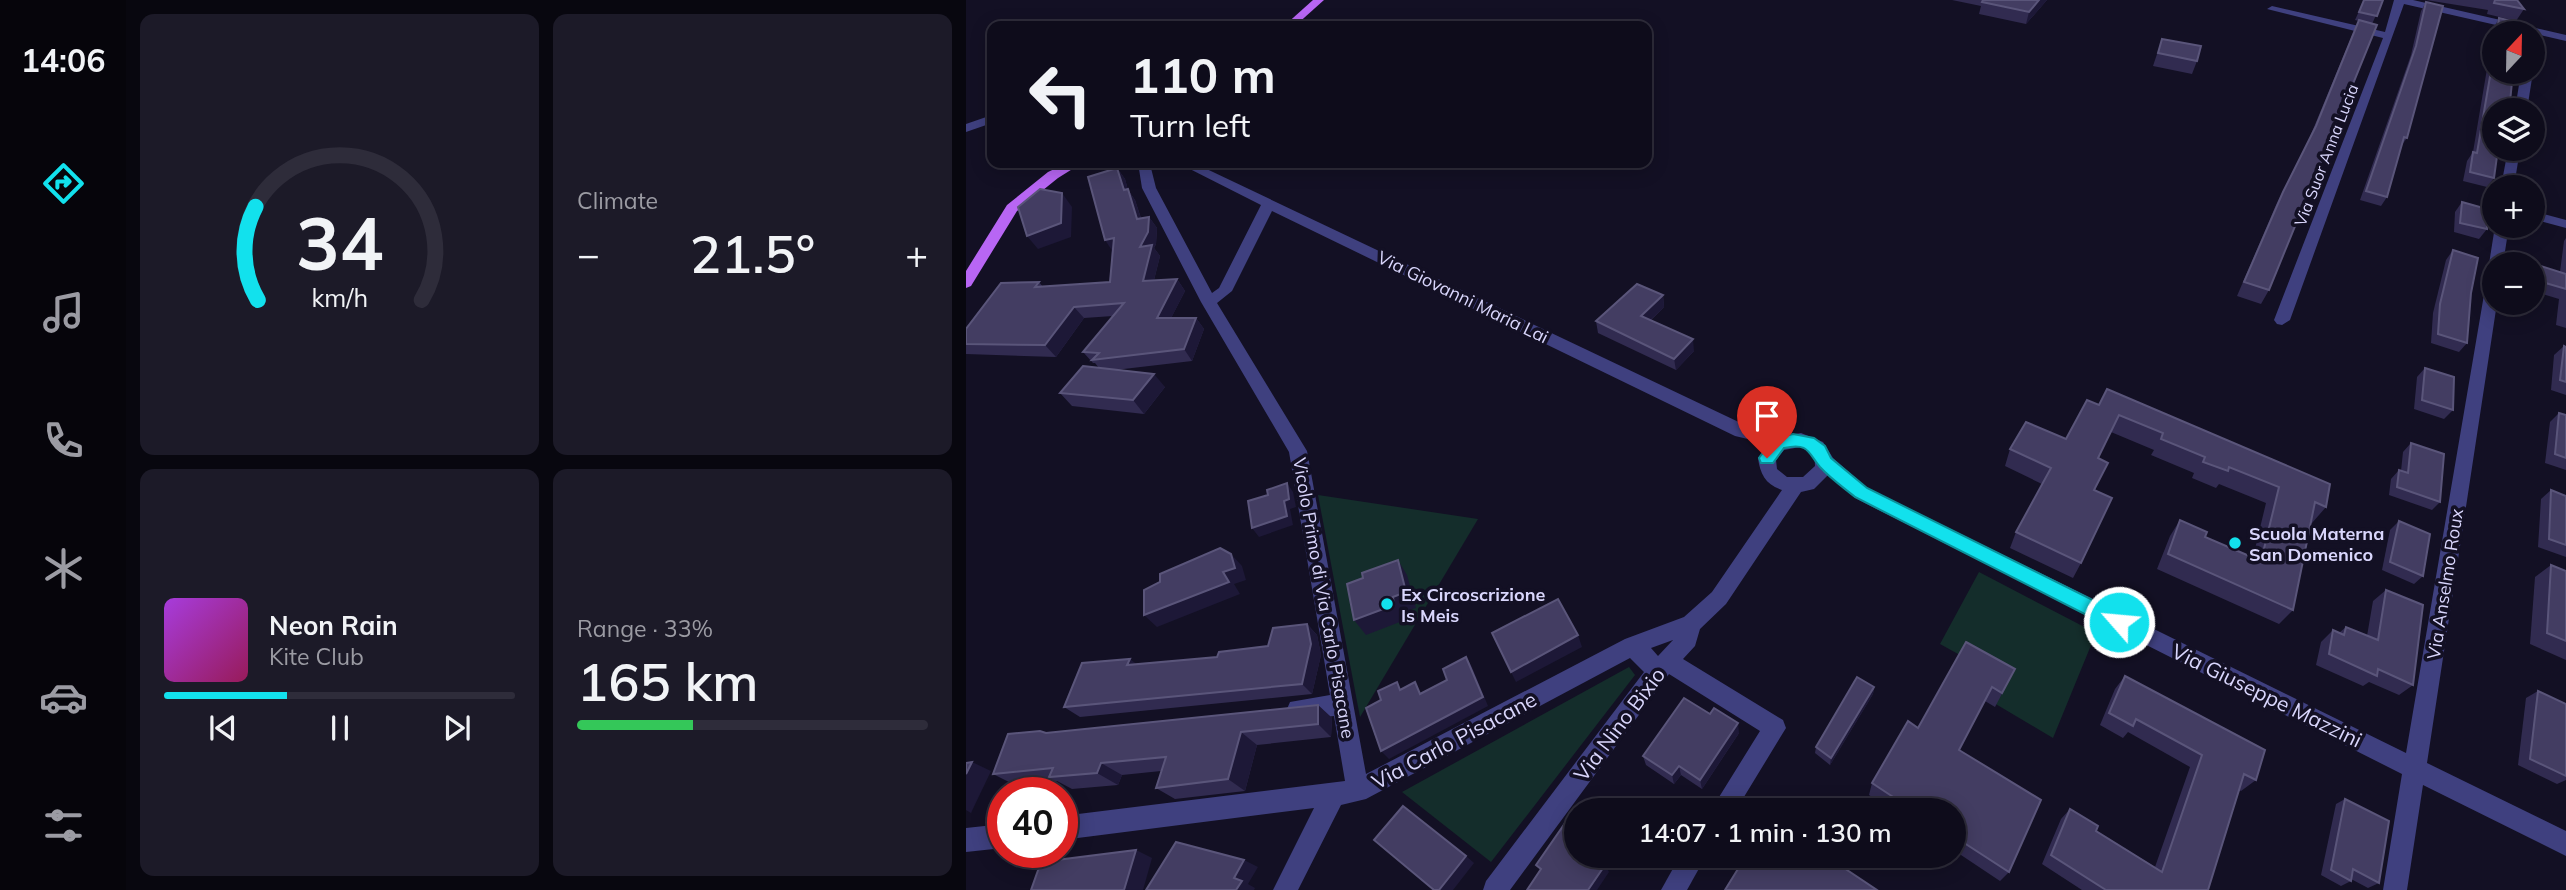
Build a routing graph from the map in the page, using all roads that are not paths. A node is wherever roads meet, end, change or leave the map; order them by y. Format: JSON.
{"nodes":[{"id":1,"x":1320,"y":0,"type":"edge"},
{"id":2,"x":2399,"y":0,"type":"edge"},
{"id":3,"x":2272,"y":9,"type":"dead end"},
{"id":4,"x":2519,"y":11,"type":"edge"},
{"id":5,"x":1295,"y":21,"type":"edge"},
{"id":6,"x":2482,"y":21,"type":"edge"},
{"id":7,"x":2525,"y":21,"type":"edge"},
{"id":8,"x":2545,"y":35,"type":"edge"},
{"id":9,"x":2389,"y":36,"type":"junction"},
{"id":10,"x":2566,"y":38,"type":"edge"},
{"id":11,"x":987,"y":120,"type":"edge"},
{"id":12,"x":966,"y":128,"type":"edge"},
{"id":13,"x":1066,"y":168,"type":"edge"},
{"id":14,"x":1145,"y":168,"type":"edge"},
{"id":15,"x":1194,"y":168,"type":"edge"},
{"id":16,"x":1271,"y":205,"type":"junction"},
{"id":17,"x":2545,"y":218,"type":"edge"},
{"id":18,"x":2566,"y":224,"type":"edge"},
{"id":19,"x":966,"y":283,"type":"edge"},
{"id":20,"x":1209,"y":302,"type":"junction"},
{"id":21,"x":2488,"y":315,"type":"edge"},
{"id":22,"x":2282,"y":320,"type":"dead end"},
{"id":23,"x":1741,"y":431,"type":"junction"},
{"id":24,"x":1785,"y":441,"type":"junction"},
{"id":25,"x":1767,"y":458,"type":"junction"},
{"id":26,"x":1825,"y":462,"type":"junction"},
{"id":27,"x":1814,"y":481,"type":"junction"},
{"id":28,"x":1786,"y":483,"type":"junction"},
{"id":29,"x":1856,"y":489,"type":"junction"},
{"id":30,"x":1691,"y":624,"type":"junction"},
{"id":31,"x":1632,"y":646,"type":"junction"},
{"id":32,"x":1662,"y":667,"type":"junction"},
{"id":33,"x":1343,"y":704,"type":"junction"},
{"id":34,"x":1275,"y":711,"type":"edge"},
{"id":35,"x":2415,"y":769,"type":"junction"},
{"id":36,"x":1358,"y":791,"type":"junction"},
{"id":37,"x":1334,"y":794,"type":"junction"},
{"id":38,"x":1731,"y":798,"type":"edge"},
{"id":39,"x":1078,"y":826,"type":"edge"},
{"id":40,"x":987,"y":838,"type":"edge"},
{"id":41,"x":966,"y":840,"type":"edge"},
{"id":42,"x":2566,"y":844,"type":"edge"},
{"id":43,"x":1687,"y":868,"type":"edge"},
{"id":44,"x":1285,"y":890,"type":"edge"},
{"id":45,"x":1495,"y":890,"type":"edge"},
{"id":46,"x":1673,"y":890,"type":"edge"},
{"id":47,"x":2395,"y":890,"type":"edge"}],
"edges":[{"from":1,"to":5,"type":"main road"},
{"from":2,"to":6,"type":"street"},
{"from":2,"to":9,"type":"street","name":"Via Suor Anna Lucia"},
{"from":3,"to":9,"type":"street"},
{"from":4,"to":7,"type":"street"},
{"from":8,"to":10,"type":"street"},
{"from":9,"to":22,"type":"street","name":"Via Suor Anna Lucia"},
{"from":11,"to":12,"type":"street"},
{"from":13,"to":19,"type":"main road"},
{"from":14,"to":20,"type":"street","name":"Vicolo Primo di Via Carlo Pisacane"},
{"from":15,"to":16,"type":"street","name":"Via Giovanni Maria Lai"},
{"from":16,"to":20,"type":"street"},
{"from":16,"to":23,"type":"street","name":"Via Giovanni Maria Lai"},
{"from":17,"to":18,"type":"street"},
{"from":20,"to":33,"type":"street","name":"Vicolo Primo di Via Carlo Pisacane"},
{"from":21,"to":35,"type":"street","name":"Via Anselmo Roux"},
{"from":23,"to":24,"type":"street","name":"Via Giovanni Maria Lai"},
{"from":23,"to":25,"type":"street","name":"Via Giovanni Maria Lai"},
{"from":24,"to":25,"type":"street"},
{"from":24,"to":26,"type":"street"},
{"from":25,"to":28,"type":"street"},
{"from":26,"to":27,"type":"street"},
{"from":26,"to":29,"type":"street","name":"Via Giuseppe Mazzini"},
{"from":27,"to":28,"type":"street"},
{"from":27,"to":29,"type":"street","name":"Via Giuseppe Mazzini"},
{"from":28,"to":30,"type":"street","name":"Via Carlo Pisacane"},
{"from":29,"to":35,"type":"street","name":"Via Giuseppe Mazzini"},
{"from":30,"to":31,"type":"street","name":"Via Carlo Pisacane"},
{"from":30,"to":32,"type":"street","name":"Via Nino Bixio"},
{"from":31,"to":32,"type":"street"},
{"from":31,"to":36,"type":"street","name":"Via Carlo Pisacane"},
{"from":32,"to":38,"type":"street"},
{"from":32,"to":45,"type":"street","name":"Via Nino Bixio"},
{"from":33,"to":34,"type":"street"},
{"from":33,"to":36,"type":"street","name":"Vicolo Primo di Via Carlo Pisacane"},
{"from":35,"to":42,"type":"street","name":"Via Giuseppe Mazzini"},
{"from":35,"to":47,"type":"street","name":"Via Anselmo Roux"},
{"from":36,"to":37,"type":"street","name":"Via Carlo Pisacane"},
{"from":37,"to":39,"type":"street","name":"Via Carlo Pisacane"},
{"from":37,"to":44,"type":"street"},
{"from":40,"to":41,"type":"street"},
{"from":43,"to":46,"type":"street"}]}
